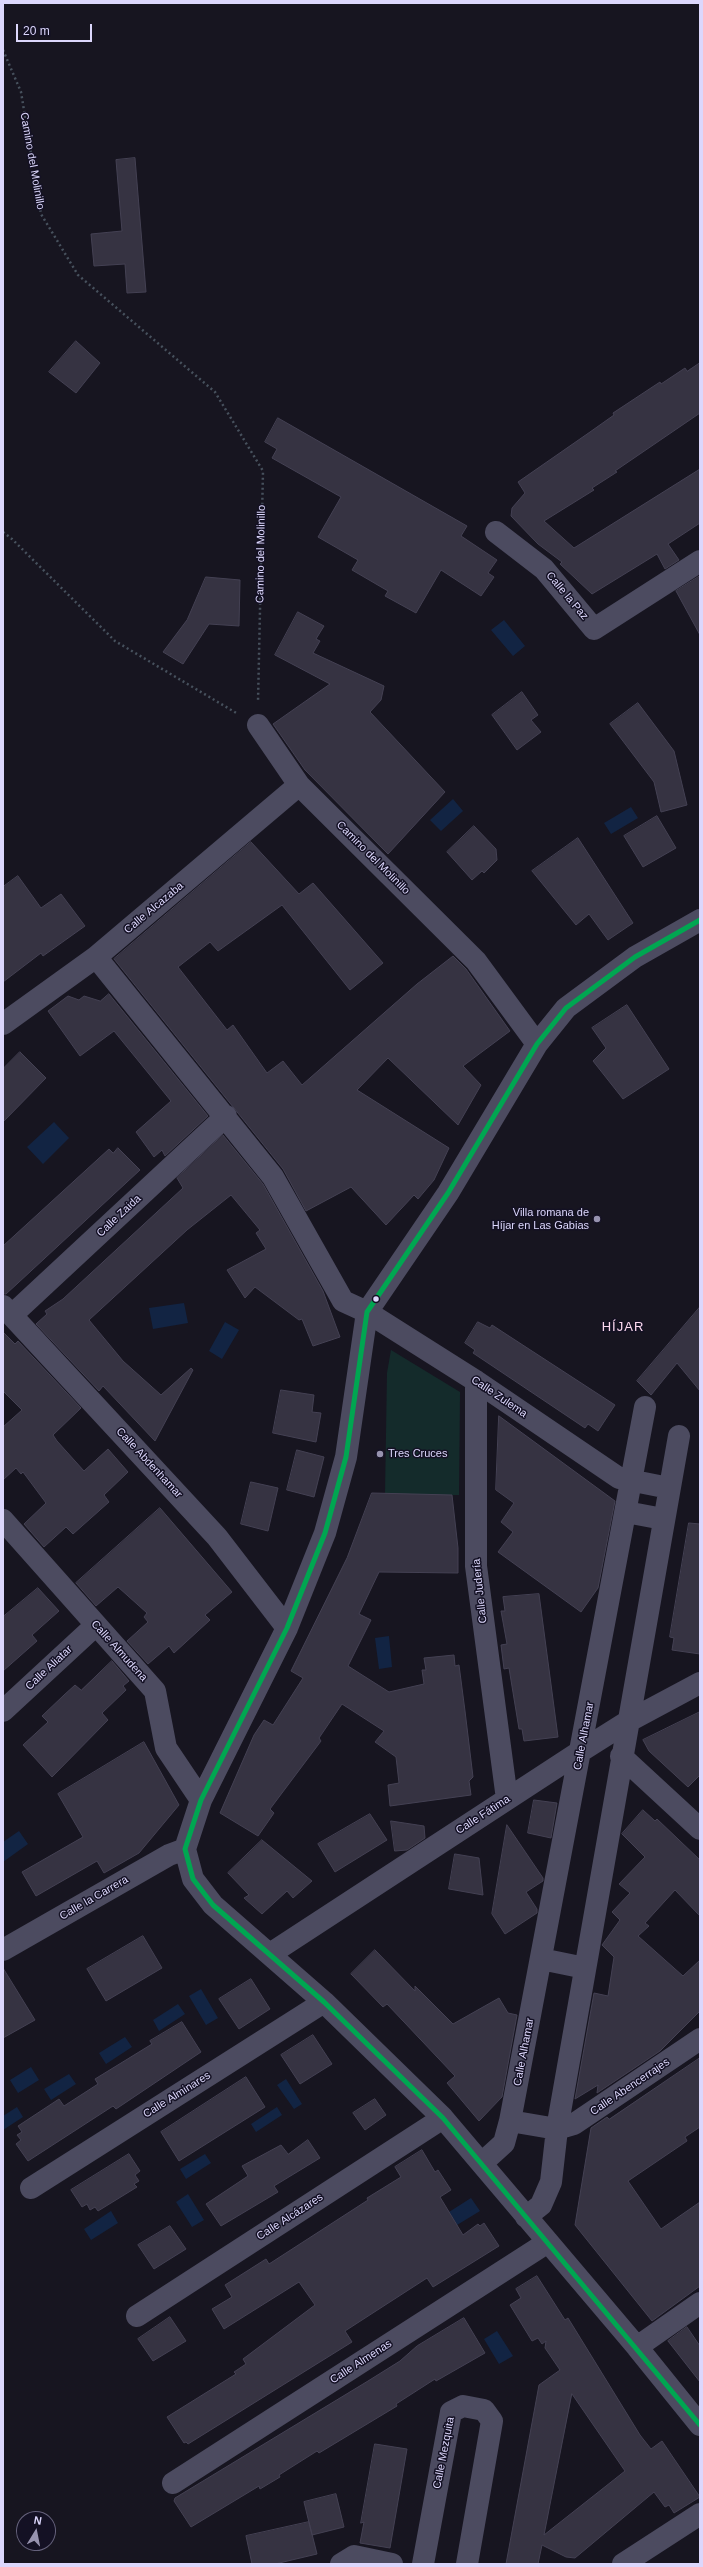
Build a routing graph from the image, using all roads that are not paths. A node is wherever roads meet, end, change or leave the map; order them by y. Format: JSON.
{"nodes":[{"id":1,"x":496,"y":532,"type":"dead end"},
{"id":2,"x":700,"y":561,"type":"edge"},
{"id":3,"x":258,"y":725,"type":"road end"},
{"id":4,"x":299,"y":785,"type":"junction"},
{"id":5,"x":700,"y":920,"type":"edge"},
{"id":6,"x":96,"y":957,"type":"junction"},
{"id":7,"x":3,"y":1024,"type":"edge"},
{"id":8,"x":537,"y":1044,"type":"junction"},
{"id":9,"x":226,"y":1116,"type":"junction"},
{"id":10,"x":8,"y":1311,"type":"edge"},
{"id":11,"x":367,"y":1312,"type":"junction"},
{"id":12,"x":476,"y":1381,"type":"junction"},
{"id":13,"x":644,"y":1407,"type":"dead end"},
{"id":14,"x":680,"y":1436,"type":"dead end"},
{"id":15,"x":631,"y":1480,"type":"junction"},
{"id":16,"x":669,"y":1488,"type":"junction"},
{"id":17,"x":626,"y":1512,"type":"junction"},
{"id":18,"x":663,"y":1519,"type":"junction"},
{"id":19,"x":3,"y":1520,"type":"edge"},
{"id":20,"x":96,"y":1625,"type":"junction"},
{"id":21,"x":287,"y":1628,"type":"junction"},
{"id":22,"x":700,"y":1683,"type":"edge"},
{"id":23,"x":3,"y":1711,"type":"edge"},
{"id":24,"x":627,"y":1722,"type":"junction"},
{"id":25,"x":581,"y":1750,"type":"junction"},
{"id":26,"x":621,"y":1756,"type":"junction"},
{"id":27,"x":507,"y":1799,"type":"junction"},
{"id":28,"x":201,"y":1800,"type":"junction"},
{"id":29,"x":700,"y":1829,"type":"edge"},
{"id":30,"x":186,"y":1849,"type":"junction"},
{"id":31,"x":3,"y":1950,"type":"edge"},
{"id":32,"x":270,"y":1954,"type":"junction"},
{"id":33,"x":541,"y":1959,"type":"junction"},
{"id":34,"x":585,"y":1968,"type":"junction"},
{"id":35,"x":324,"y":2002,"type":"junction"},
{"id":36,"x":700,"y":2039,"type":"edge"},
{"id":37,"x":443,"y":2118,"type":"junction"},
{"id":38,"x":510,"y":2121,"type":"junction"},
{"id":39,"x":557,"y":2129,"type":"junction"},
{"id":40,"x":482,"y":2163,"type":"junction"},
{"id":41,"x":31,"y":2188,"type":"dead end"},
{"id":42,"x":526,"y":2216,"type":"junction"},
{"id":43,"x":548,"y":2242,"type":"junction"},
{"id":44,"x":700,"y":2303,"type":"edge"},
{"id":45,"x":137,"y":2316,"type":"dead end"},
{"id":46,"x":637,"y":2347,"type":"junction"},
{"id":47,"x":700,"y":2426,"type":"edge"},
{"id":48,"x":173,"y":2483,"type":"dead end"},
{"id":49,"x":700,"y":2514,"type":"edge"},
{"id":50,"x":341,"y":2564,"type":"edge"},
{"id":51,"x":392,"y":2564,"type":"edge"},
{"id":52,"x":423,"y":2564,"type":"edge"},
{"id":53,"x":467,"y":2564,"type":"edge"},
{"id":54,"x":623,"y":2564,"type":"edge"}],
"edges":[{"from":1,"to":2,"type":"street","name":"Calle la Paz"},
{"from":3,"to":4,"type":"street","name":"Camino del Molinillo"},
{"from":4,"to":6,"type":"street","name":"Calle Alcazaba"},
{"from":4,"to":8,"type":"street","name":"Camino del Molinillo"},
{"from":5,"to":8,"type":"street"},
{"from":6,"to":7,"type":"street","name":"Calle Alcazaba"},
{"from":6,"to":9,"type":"street","name":"Calle Zulema"},
{"from":8,"to":11,"type":"street"},
{"from":9,"to":10,"type":"street","name":"Calle Zaida"},
{"from":9,"to":11,"type":"street","name":"Calle Zulema"},
{"from":10,"to":21,"type":"street","name":"Calle Abdenhamar"},
{"from":11,"to":12,"type":"street","name":"Calle Zulema"},
{"from":11,"to":21,"type":"street"},
{"from":12,"to":15,"type":"street","name":"Calle Zulema"},
{"from":12,"to":27,"type":"street","name":"Calle Judería"},
{"from":13,"to":15,"type":"street","name":"Calle Alhamar"},
{"from":14,"to":16,"type":"street"},
{"from":15,"to":16,"type":"street"},
{"from":15,"to":17,"type":"street","name":"Calle Alhamar"},
{"from":16,"to":18,"type":"street"},
{"from":17,"to":18,"type":"street"},
{"from":17,"to":25,"type":"street","name":"Calle Alhamar"},
{"from":18,"to":24,"type":"street"},
{"from":19,"to":20,"type":"street","name":"Calle Almudena"},
{"from":20,"to":23,"type":"street","name":"Calle Aliatar"},
{"from":20,"to":28,"type":"street","name":"Calle Almudena"},
{"from":21,"to":28,"type":"street"},
{"from":22,"to":24,"type":"street","name":"Calle Fátima"},
{"from":24,"to":25,"type":"street","name":"Calle Fátima"},
{"from":24,"to":26,"type":"street"},
{"from":25,"to":27,"type":"street","name":"Calle Fátima"},
{"from":25,"to":33,"type":"street","name":"Calle Alhamar"},
{"from":26,"to":29,"type":"street"},
{"from":26,"to":34,"type":"street"},
{"from":27,"to":32,"type":"street","name":"Calle Fátima"},
{"from":28,"to":30,"type":"street"},
{"from":30,"to":31,"type":"street","name":"Calle la Carrera"},
{"from":30,"to":32,"type":"street"},
{"from":32,"to":35,"type":"street"},
{"from":33,"to":34,"type":"street"},
{"from":33,"to":38,"type":"street","name":"Calle Alhamar"},
{"from":34,"to":39,"type":"street"},
{"from":35,"to":37,"type":"street"},
{"from":35,"to":41,"type":"street","name":"Calle Alminares"},
{"from":36,"to":39,"type":"street","name":"Calle Abencerrajes"},
{"from":37,"to":40,"type":"street"},
{"from":37,"to":45,"type":"street","name":"Calle Alcázares"},
{"from":38,"to":39,"type":"street"},
{"from":38,"to":40,"type":"street","name":"Calle Alhamar"},
{"from":39,"to":42,"type":"street"},
{"from":40,"to":42,"type":"street"},
{"from":42,"to":43,"type":"street"},
{"from":43,"to":46,"type":"street"},
{"from":43,"to":48,"type":"street","name":"Calle Almenas"},
{"from":44,"to":46,"type":"street"},
{"from":46,"to":47,"type":"street"},
{"from":49,"to":54,"type":"street"},
{"from":50,"to":51,"type":"street"},
{"from":52,"to":53,"type":"street","name":"Calle Mezquita"}]}
